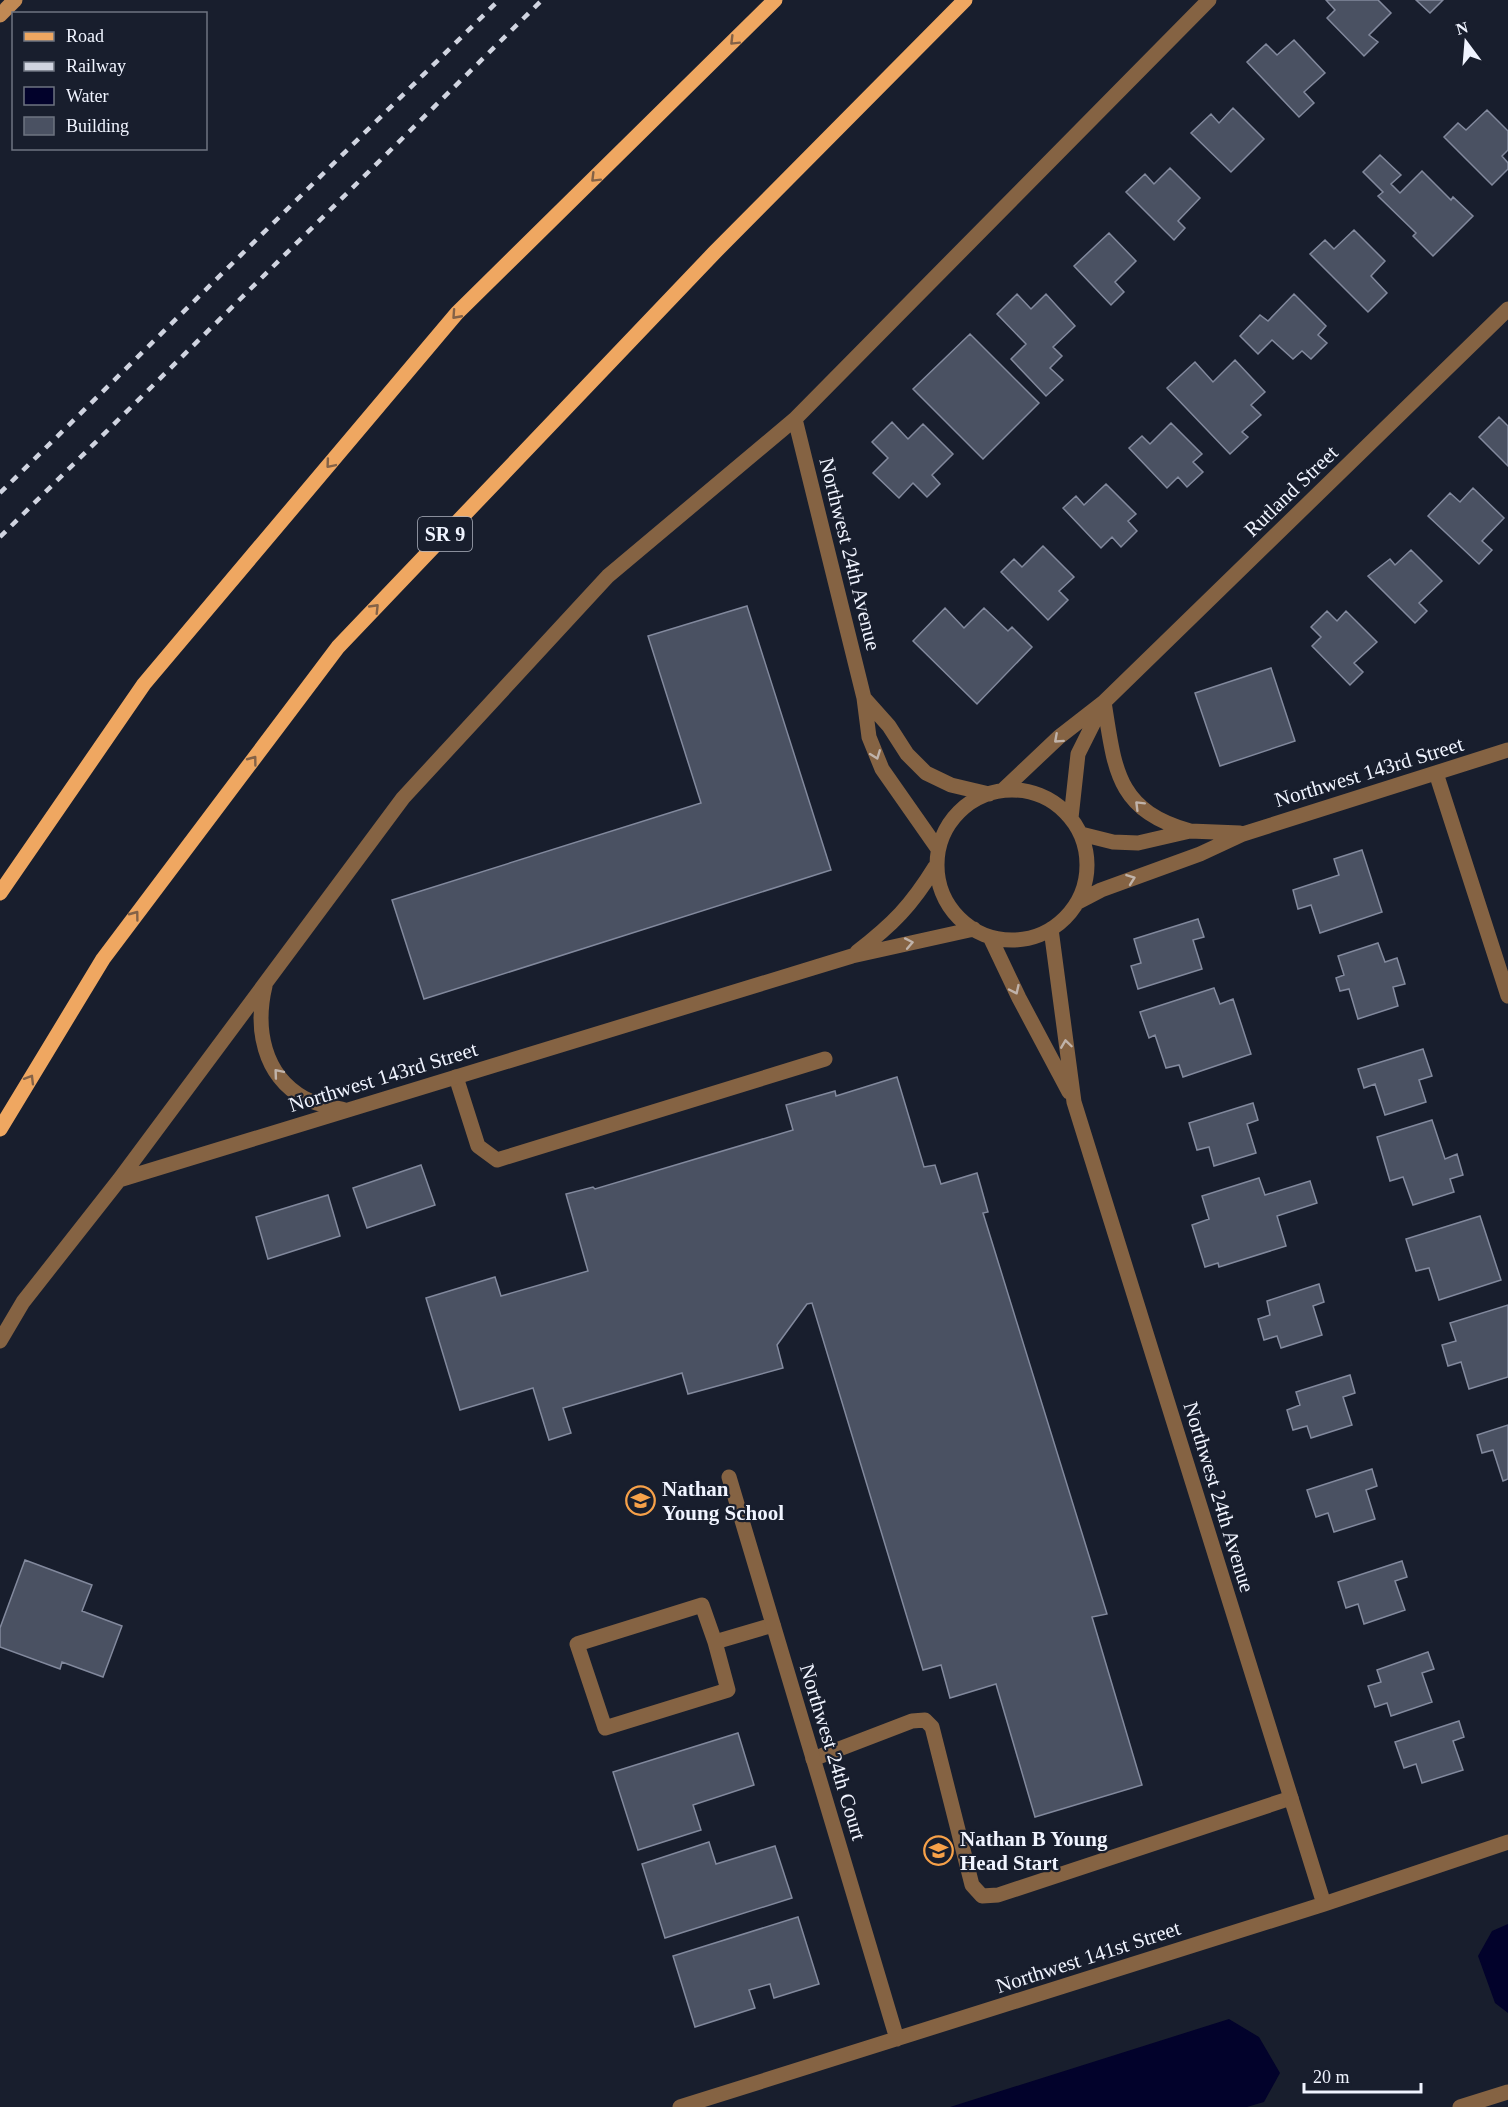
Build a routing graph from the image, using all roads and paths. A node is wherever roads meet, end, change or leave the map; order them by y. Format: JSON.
{"nodes":[{"id":1,"x":15,"y":0,"type":"edge"},
{"id":2,"x":776,"y":0,"type":"edge"},
{"id":3,"x":964,"y":0,"type":"edge"},
{"id":4,"x":1209,"y":0,"type":"edge"},
{"id":5,"x":0,"y":15,"type":"edge"},
{"id":6,"x":1508,"y":309,"type":"edge"},
{"id":7,"x":795,"y":419,"type":"junction"},
{"id":8,"x":864,"y":698,"type":"junction"},
{"id":9,"x":1104,"y":702,"type":"junction"},
{"id":10,"x":1508,"y":750,"type":"edge"},
{"id":11,"x":1436,"y":773,"type":"junction"},
{"id":12,"x":995,"y":792,"type":"junction"},
{"id":13,"x":1071,"y":818,"type":"junction"},
{"id":14,"x":1190,"y":831,"type":"junction"},
{"id":15,"x":1081,"y":834,"type":"junction"},
{"id":16,"x":1243,"y":834,"type":"junction"},
{"id":17,"x":938,"y":849,"type":"junction"},
{"id":18,"x":935,"y":867,"type":"junction"},
{"id":19,"x":0,"y":893,"type":"edge"},
{"id":20,"x":1078,"y":902,"type":"junction"},
{"id":21,"x":974,"y":929,"type":"junction"},
{"id":22,"x":1051,"y":929,"type":"junction"},
{"id":23,"x":990,"y":937,"type":"junction"},
{"id":24,"x":852,"y":956,"type":"junction"},
{"id":25,"x":266,"y":981,"type":"junction"},
{"id":26,"x":1508,"y":996,"type":"edge"},
{"id":27,"x":825,"y":1059,"type":"dead end"},
{"id":28,"x":456,"y":1077,"type":"junction"},
{"id":29,"x":1074,"y":1102,"type":"junction"},
{"id":30,"x":345,"y":1110,"type":"junction"},
{"id":31,"x":0,"y":1129,"type":"edge"},
{"id":32,"x":119,"y":1180,"type":"junction"},
{"id":33,"x":0,"y":1341,"type":"edge"},
{"id":34,"x":729,"y":1477,"type":"dead end"},
{"id":35,"x":773,"y":1625,"type":"junction"},
{"id":36,"x":715,"y":1642,"type":"junction"},
{"id":37,"x":813,"y":1759,"type":"junction"},
{"id":38,"x":1291,"y":1798,"type":"junction"},
{"id":39,"x":1508,"y":1842,"type":"edge"},
{"id":40,"x":1324,"y":1904,"type":"junction"},
{"id":41,"x":897,"y":2039,"type":"junction"},
{"id":42,"x":1508,"y":2092,"type":"edge"},
{"id":43,"x":680,"y":2107,"type":"edge"},
{"id":44,"x":1460,"y":2107,"type":"edge"}],
"edges":[{"from":1,"to":5,"type":"street"},
{"from":2,"to":19,"type":"main road","one_way":true},
{"from":31,"to":3,"type":"main road","number":"SR 9","one_way":true},
{"from":4,"to":7,"type":"street"},
{"from":6,"to":9,"type":"street","name":"Rutland Street"},
{"from":7,"to":8,"type":"street","name":"Northwest 24th Avenue"},
{"from":7,"to":25,"type":"street"},
{"from":8,"to":12,"type":"street","name":"Northwest 24th Avenue"},
{"from":8,"to":17,"type":"street","name":"Northwest 24th Avenue","one_way":true},
{"from":9,"to":12,"type":"street","name":"Rutland Street","one_way":true},
{"from":9,"to":13,"type":"street","name":"Rutland Street"},
{"from":14,"to":9,"type":"street","one_way":true},
{"from":10,"to":11,"type":"street","name":"Northwest 143rd Street"},
{"from":11,"to":16,"type":"street","name":"Northwest 143rd Street"},
{"from":11,"to":26,"type":"street"},
{"from":12,"to":13,"type":"street"},
{"from":12,"to":17,"type":"street"},
{"from":13,"to":15,"type":"street"},
{"from":14,"to":15,"type":"street","name":"Northwest 143rd Street"},
{"from":14,"to":16,"type":"street","name":"Northwest 143rd Street"},
{"from":15,"to":20,"type":"street"},
{"from":20,"to":16,"type":"street","name":"Northwest 143rd Street","one_way":true},
{"from":17,"to":18,"type":"street"},
{"from":18,"to":21,"type":"street"},
{"from":18,"to":24,"type":"street","name":"Northwest 143rd Street"},
{"from":20,"to":22,"type":"street"},
{"from":21,"to":23,"type":"street"},
{"from":24,"to":21,"type":"street","name":"Northwest 143rd Street","one_way":true},
{"from":22,"to":23,"type":"street"},
{"from":29,"to":22,"type":"street","name":"Northwest 24th Avenue","one_way":true},
{"from":23,"to":29,"type":"street","name":"Northwest 24th Avenue","one_way":true},
{"from":24,"to":28,"type":"street","name":"Northwest 143rd Street"},
{"from":30,"to":25,"type":"street","one_way":true},
{"from":25,"to":32,"type":"street"},
{"from":27,"to":28,"type":"street"},
{"from":28,"to":30,"type":"street","name":"Northwest 143rd Street"},
{"from":29,"to":38,"type":"street","name":"Northwest 24th Avenue"},
{"from":30,"to":32,"type":"street","name":"Northwest 143rd Street"},
{"from":32,"to":33,"type":"street"},
{"from":34,"to":35,"type":"street","name":"Northwest 24th Court"},
{"from":35,"to":36,"type":"street"},
{"from":35,"to":37,"type":"street","name":"Northwest 24th Court"},
{"from":36,"to":36,"type":"street"},
{"from":37,"to":38,"type":"street"},
{"from":37,"to":41,"type":"street","name":"Northwest 24th Court"},
{"from":38,"to":40,"type":"street","name":"Northwest 24th Avenue"},
{"from":39,"to":40,"type":"street","name":"Northwest 141st Street"},
{"from":40,"to":41,"type":"street","name":"Northwest 141st Street"},
{"from":41,"to":43,"type":"street","name":"Northwest 141st Street"},
{"from":42,"to":44,"type":"street"}]}
